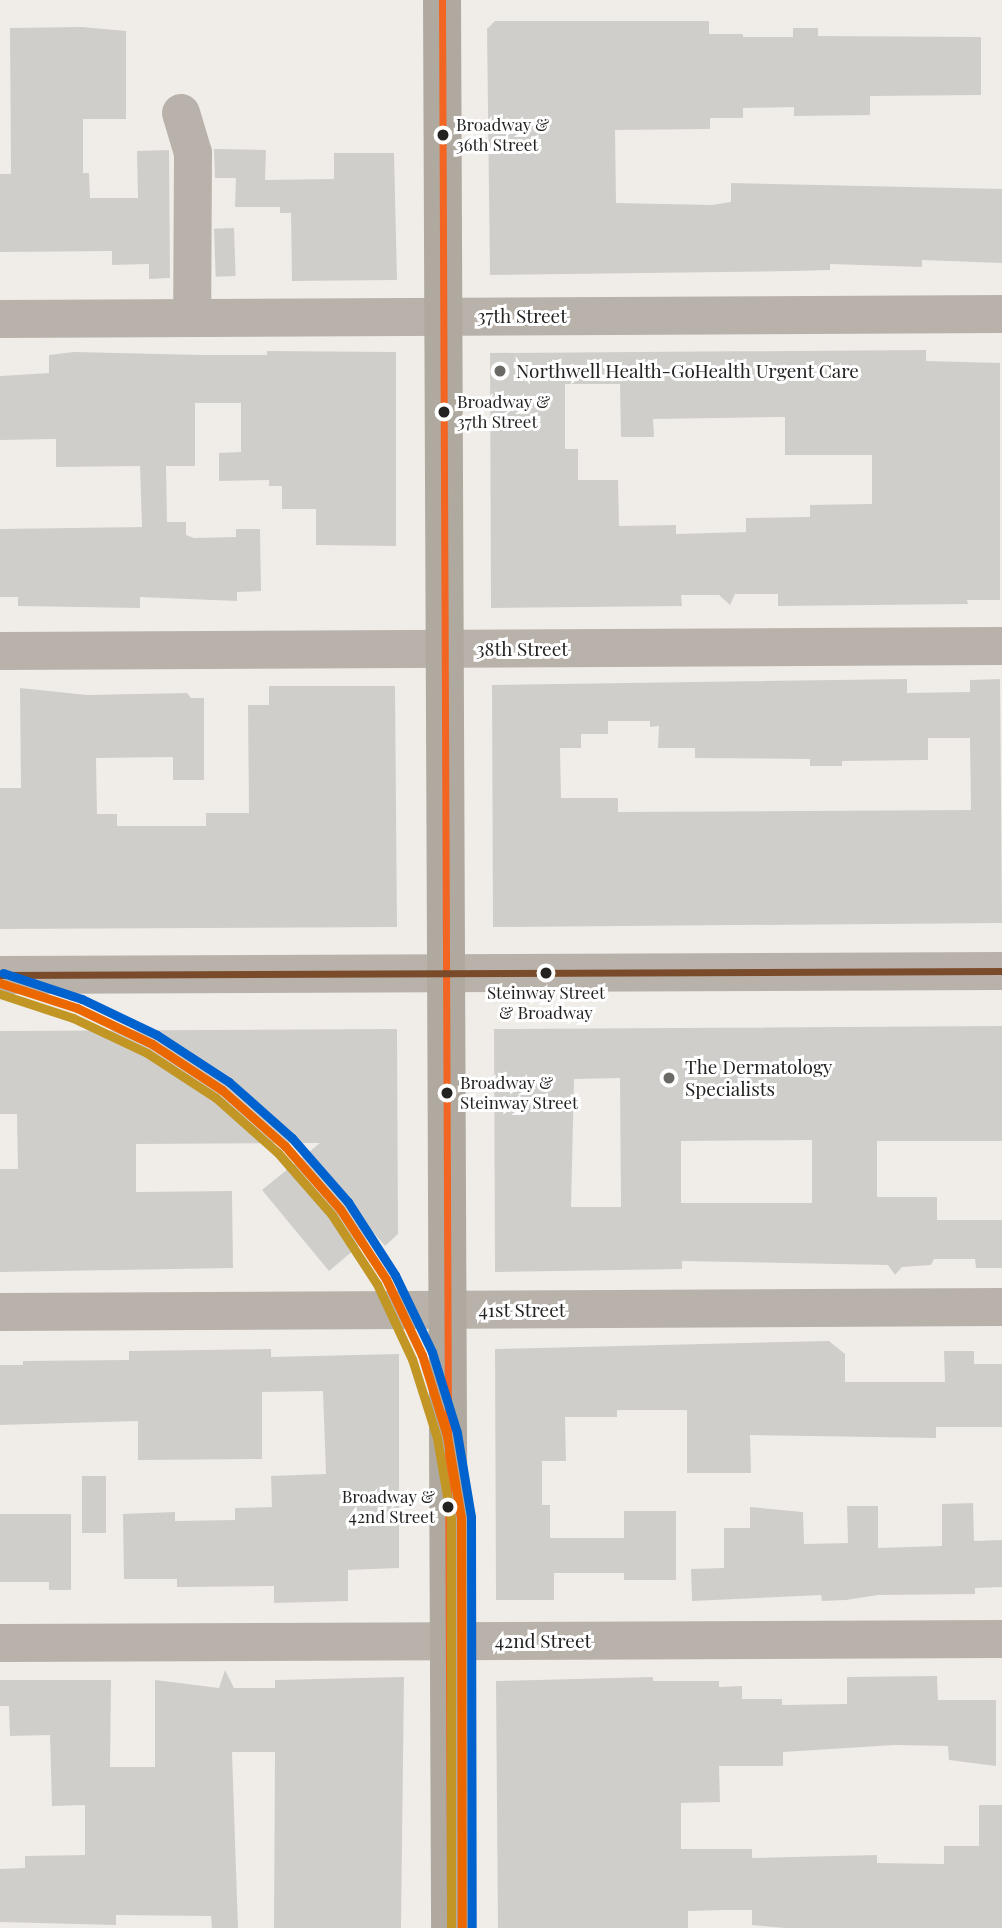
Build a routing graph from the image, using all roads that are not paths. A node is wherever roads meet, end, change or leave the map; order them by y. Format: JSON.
{"nodes":[{"id":1,"x":442,"y":0,"type":"edge"},
{"id":2,"x":181,"y":113,"type":"dead end"},
{"id":3,"x":1002,"y":314,"type":"edge"},
{"id":4,"x":446,"y":316,"type":"junction"},
{"id":5,"x":192,"y":318,"type":"junction"},
{"id":6,"x":0,"y":319,"type":"edge"},
{"id":7,"x":1002,"y":646,"type":"edge"},
{"id":8,"x":444,"y":649,"type":"junction"},
{"id":9,"x":0,"y":652,"type":"edge"},
{"id":10,"x":1002,"y":971,"type":"edge"},
{"id":11,"x":446,"y":973,"type":"junction"},
{"id":12,"x":0,"y":975,"type":"edge"},
{"id":13,"x":1002,"y":1307,"type":"edge"},
{"id":14,"x":448,"y":1310,"type":"junction"},
{"id":15,"x":0,"y":1312,"type":"edge"},
{"id":16,"x":1002,"y":1639,"type":"edge"},
{"id":17,"x":449,"y":1641,"type":"junction"},
{"id":18,"x":0,"y":1643,"type":"edge"},
{"id":19,"x":450,"y":1928,"type":"edge"}],
"edges":[{"from":1,"to":4,"type":"main road"},
{"from":2,"to":5,"type":"street"},
{"from":3,"to":4,"type":"street","name":"37th Street"},
{"from":4,"to":5,"type":"street","name":"37th Street"},
{"from":4,"to":8,"type":"main road"},
{"from":5,"to":6,"type":"street","name":"37th Street"},
{"from":7,"to":8,"type":"street","name":"38th Street"},
{"from":8,"to":9,"type":"street","name":"38th Street"},
{"from":8,"to":11,"type":"main road"},
{"from":10,"to":11,"type":"street"},
{"from":11,"to":12,"type":"street"},
{"from":11,"to":14,"type":"main road"},
{"from":13,"to":14,"type":"street","name":"41st Street"},
{"from":14,"to":15,"type":"street","name":"41st Street"},
{"from":14,"to":17,"type":"main road"},
{"from":16,"to":17,"type":"street","name":"42nd Street"},
{"from":17,"to":18,"type":"street","name":"42nd Street"},
{"from":17,"to":19,"type":"main road"}]}
